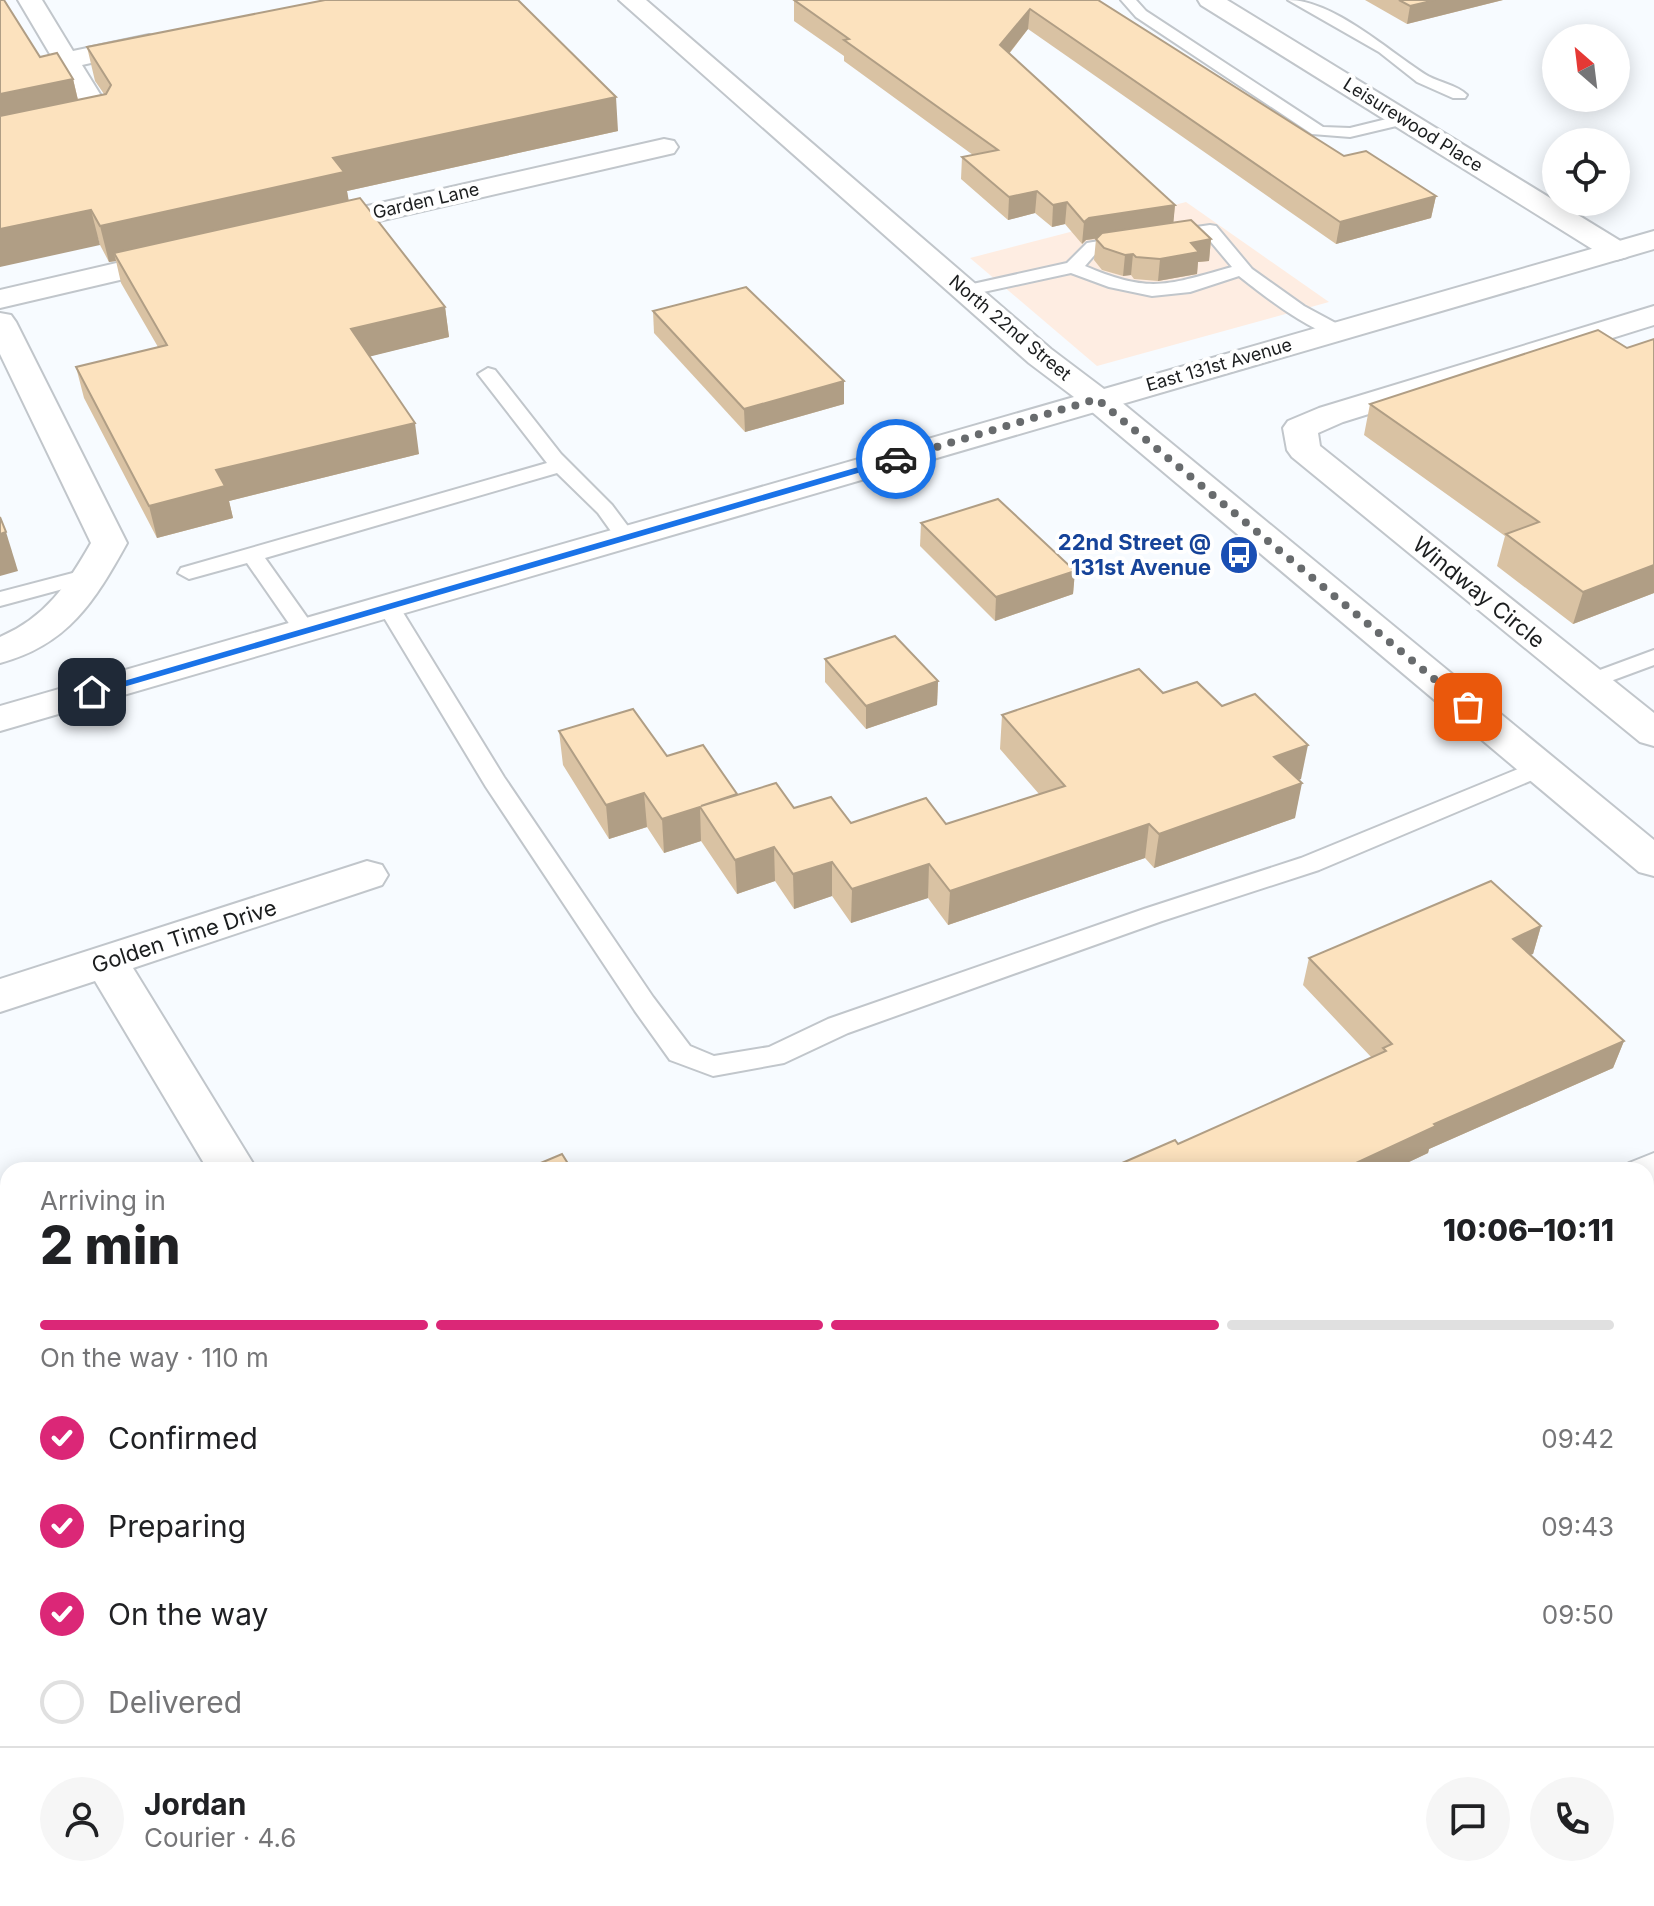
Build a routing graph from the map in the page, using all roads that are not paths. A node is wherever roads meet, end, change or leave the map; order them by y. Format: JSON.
{"nodes":[{"id":1,"x":30,"y":0,"type":"edge"},
{"id":2,"x":631,"y":0,"type":"edge"},
{"id":3,"x":1128,"y":0,"type":"edge"},
{"id":4,"x":1210,"y":0,"type":"edge"},
{"id":5,"x":1295,"y":0,"type":"edge"},
{"id":6,"x":175,"y":38,"type":"edge"},
{"id":7,"x":66,"y":60,"type":"junction"},
{"id":8,"x":1459,"y":95,"type":"dead end"},
{"id":9,"x":1403,"y":120,"type":"junction"},
{"id":10,"x":0,"y":141,"type":"edge"},
{"id":11,"x":664,"y":147,"type":"dead end"},
{"id":12,"x":294,"y":232,"type":"edge"},
{"id":13,"x":1654,"y":240,"type":"edge"},
{"id":14,"x":1616,"y":251,"type":"junction"},
{"id":15,"x":201,"y":253,"type":"edge"},
{"id":16,"x":1073,"y":267,"type":"junction"},
{"id":17,"x":1193,"y":270,"type":"edge"},
{"id":18,"x":1240,"y":273,"type":"junction"},
{"id":19,"x":1134,"y":279,"type":"edge"},
{"id":20,"x":1106,"y":283,"type":"junction"},
{"id":21,"x":965,"y":291,"type":"junction"},
{"id":22,"x":0,"y":299,"type":"edge"},
{"id":23,"x":1654,"y":315,"type":"edge"},
{"id":24,"x":0,"y":322,"type":"edge"},
{"id":25,"x":1336,"y":331,"type":"junction"},
{"id":26,"x":488,"y":374,"type":"dead end"},
{"id":27,"x":1097,"y":399,"type":"junction"},
{"id":28,"x":561,"y":465,"type":"junction"},
{"id":29,"x":625,"y":537,"type":"junction"},
{"id":30,"x":252,"y":554,"type":"junction"},
{"id":31,"x":189,"y":573,"type":"dead end"},
{"id":32,"x":92,"y":574,"type":"junction"},
{"id":33,"x":0,"y":599,"type":"edge"},
{"id":34,"x":388,"y":606,"type":"junction"},
{"id":35,"x":305,"y":630,"type":"junction"},
{"id":36,"x":0,"y":651,"type":"edge"},
{"id":37,"x":1654,"y":657,"type":"edge"},
{"id":38,"x":1589,"y":682,"type":"junction"},
{"id":39,"x":0,"y":719,"type":"edge"},
{"id":40,"x":1654,"y":733,"type":"edge"},
{"id":41,"x":1541,"y":768,"type":"junction"},
{"id":42,"x":1654,"y":862,"type":"edge"},
{"id":43,"x":367,"y":875,"type":"dead end"},
{"id":44,"x":106,"y":962,"type":"junction"},
{"id":45,"x":0,"y":996,"type":"edge"},
{"id":46,"x":228,"y":1162,"type":"edge"}],
"edges":[{"from":1,"to":7,"type":"street"},
{"from":2,"to":21,"type":"street","name":"North 22nd Street"},
{"from":3,"to":9,"type":"lane"},
{"from":4,"to":9,"type":"street","name":"Leisurewood Place"},
{"from":5,"to":8,"type":"lane"},
{"from":6,"to":7,"type":"street"},
{"from":7,"to":10,"type":"street"},
{"from":9,"to":14,"type":"street","name":"Leisurewood Place"},
{"from":11,"to":12,"type":"street","name":"Garden Lane"},
{"from":13,"to":14,"type":"street","name":"East 131st Avenue"},
{"from":14,"to":25,"type":"street","name":"East 131st Avenue"},
{"from":15,"to":22,"type":"street"},
{"from":16,"to":18,"type":"lane"},
{"from":16,"to":20,"type":"lane"},
{"from":16,"to":21,"type":"lane"},
{"from":17,"to":18,"type":"lane"},
{"from":18,"to":20,"type":"lane"},
{"from":18,"to":25,"type":"lane"},
{"from":19,"to":20,"type":"lane"},
{"from":21,"to":27,"type":"street","name":"North 22nd Street"},
{"from":23,"to":38,"type":"street","name":"Windway Circle"},
{"from":24,"to":32,"type":"street"},
{"from":25,"to":27,"type":"street","name":"East 131st Avenue"},
{"from":26,"to":28,"type":"lane"},
{"from":27,"to":29,"type":"street","name":"East 131st Avenue"},
{"from":27,"to":41,"type":"street","name":"North 22nd Street"},
{"from":28,"to":29,"type":"lane"},
{"from":28,"to":30,"type":"lane"},
{"from":29,"to":34,"type":"street","name":"East 131st Avenue"},
{"from":30,"to":31,"type":"lane"},
{"from":30,"to":35,"type":"lane"},
{"from":32,"to":33,"type":"lane"},
{"from":32,"to":36,"type":"street"},
{"from":34,"to":35,"type":"street","name":"East 131st Avenue"},
{"from":34,"to":41,"type":"lane"},
{"from":35,"to":39,"type":"street","name":"East 131st Avenue"},
{"from":37,"to":38,"type":"lane"},
{"from":38,"to":40,"type":"street","name":"Windway Circle"},
{"from":41,"to":42,"type":"street","name":"North 22nd Street"},
{"from":43,"to":44,"type":"street","name":"Golden Time Drive"},
{"from":44,"to":45,"type":"street","name":"Golden Time Drive"},
{"from":44,"to":46,"type":"street"}]}
